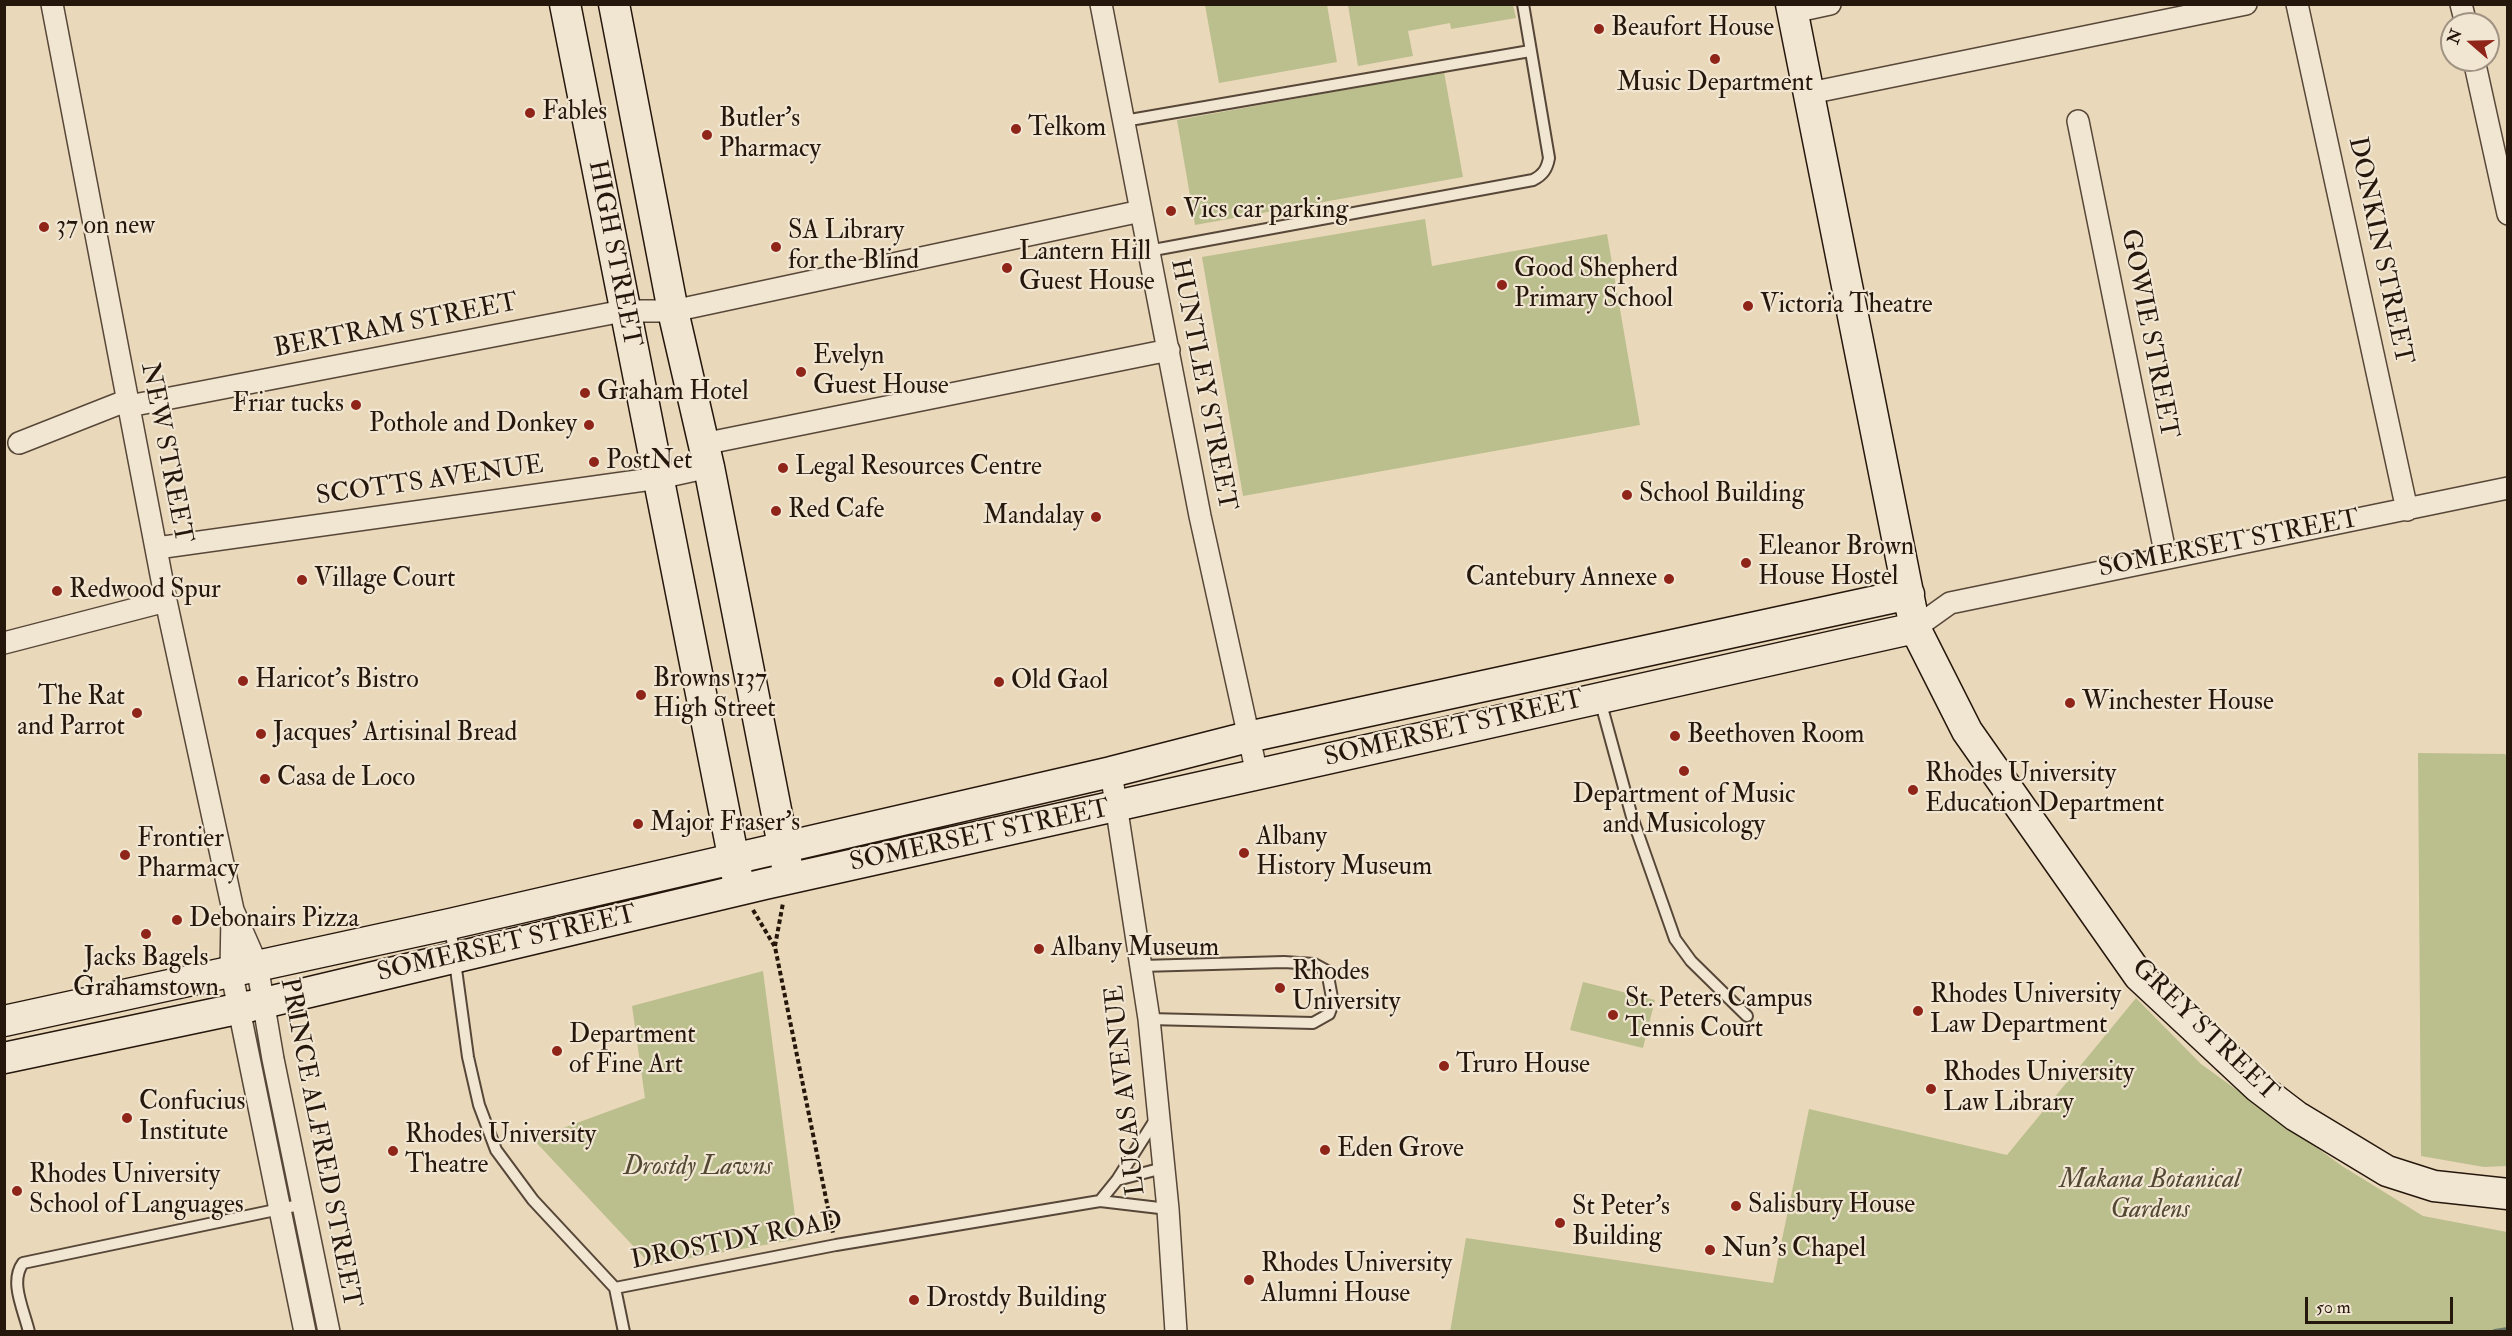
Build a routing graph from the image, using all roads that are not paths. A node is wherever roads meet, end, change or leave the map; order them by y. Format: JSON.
{"nodes":[{"id":1,"x":52,"y":4,"type":"edge"},
{"id":2,"x":565,"y":4,"type":"edge"},
{"id":3,"x":614,"y":4,"type":"edge"},
{"id":4,"x":1101,"y":4,"type":"edge"},
{"id":5,"x":1523,"y":4,"type":"edge"},
{"id":6,"x":1830,"y":4,"type":"edge"},
{"id":7,"x":2246,"y":4,"type":"edge"},
{"id":8,"x":2297,"y":4,"type":"edge"},
{"id":9,"x":1792,"y":8,"type":"edge"},
{"id":10,"x":1530,"y":51,"type":"junction"},
{"id":11,"x":2477,"y":72,"type":"edge"},
{"id":12,"x":1810,"y":93,"type":"junction"},
{"id":13,"x":1124,"y":121,"type":"junction"},
{"id":14,"x":2078,"y":121,"type":"dead end"},
{"id":15,"x":1141,"y":211,"type":"junction"},
{"id":16,"x":2508,"y":214,"type":"edge"},
{"id":17,"x":1148,"y":251,"type":"junction"},
{"id":18,"x":623,"y":311,"type":"junction"},
{"id":19,"x":673,"y":311,"type":"junction"},
{"id":20,"x":1169,"y":350,"type":"junction"},
{"id":21,"x":128,"y":403,"type":"junction"},
{"id":22,"x":19,"y":443,"type":"dead end"},
{"id":23,"x":706,"y":456,"type":"junction"},
{"id":24,"x":659,"y":478,"type":"junction"},
{"id":25,"x":2508,"y":488,"type":"edge"},
{"id":26,"x":2407,"y":510,"type":"junction"},
{"id":27,"x":157,"y":548,"type":"junction"},
{"id":28,"x":2166,"y":557,"type":"junction"},
{"id":29,"x":1909,"y":594,"type":"junction"},
{"id":30,"x":166,"y":601,"type":"junction"},
{"id":31,"x":1950,"y":603,"type":"junction"},
{"id":32,"x":1915,"y":628,"type":"junction"},
{"id":33,"x":1733,"y":630,"type":"junction"},
{"id":34,"x":4,"y":643,"type":"edge"},
{"id":35,"x":1740,"y":667,"type":"junction"},
{"id":36,"x":1519,"y":678,"type":"junction"},
{"id":37,"x":1600,"y":697,"type":"junction"},
{"id":38,"x":1521,"y":715,"type":"junction"},
{"id":39,"x":1248,"y":737,"type":"junction"},
{"id":40,"x":1111,"y":772,"type":"junction"},
{"id":41,"x":1257,"y":774,"type":"junction"},
{"id":42,"x":1115,"y":807,"type":"junction"},
{"id":43,"x":784,"y":846,"type":"junction"},
{"id":44,"x":732,"y":859,"type":"junction"},
{"id":45,"x":788,"y":879,"type":"junction"},
{"id":46,"x":741,"y":890,"type":"junction"},
{"id":47,"x":450,"y":924,"type":"junction"},
{"id":48,"x":454,"y":957,"type":"junction"},
{"id":49,"x":1141,"y":966,"type":"junction"},
{"id":50,"x":244,"y":967,"type":"junction"},
{"id":51,"x":251,"y":1006,"type":"junction"},
{"id":52,"x":1748,"y":1016,"type":"dead end"},
{"id":53,"x":1149,"y":1020,"type":"junction"},
{"id":54,"x":4,"y":1021,"type":"edge"},
{"id":55,"x":4,"y":1058,"type":"edge"},
{"id":56,"x":1157,"y":1116,"type":"junction"},
{"id":57,"x":1163,"y":1168,"type":"junction"},
{"id":58,"x":1117,"y":1180,"type":"junction"},
{"id":59,"x":2508,"y":1194,"type":"edge"},
{"id":60,"x":1100,"y":1201,"type":"junction"},
{"id":61,"x":304,"y":1204,"type":"junction"},
{"id":62,"x":281,"y":1209,"type":"junction"},
{"id":63,"x":1168,"y":1209,"type":"junction"},
{"id":64,"x":615,"y":1288,"type":"junction"},
{"id":65,"x":29,"y":1332,"type":"edge"},
{"id":66,"x":305,"y":1332,"type":"edge"},
{"id":67,"x":329,"y":1332,"type":"edge"},
{"id":68,"x":624,"y":1332,"type":"edge"},
{"id":69,"x":1176,"y":1332,"type":"edge"}],
"edges":[{"from":1,"to":21,"type":"street","name":"NEW STREET"},
{"from":2,"to":18,"type":"main road","name":"HIGH STREET"},
{"from":3,"to":19,"type":"main road","name":"HIGH STREET"},
{"from":4,"to":13,"type":"street","name":"HUNTLEY STREET"},
{"from":5,"to":10,"type":"lane"},
{"from":6,"to":9,"type":"street"},
{"from":7,"to":12,"type":"street"},
{"from":8,"to":26,"type":"street","name":"DONKIN STREET"},
{"from":9,"to":12,"type":"main road","name":"GREY STREET"},
{"from":10,"to":13,"type":"lane"},
{"from":10,"to":17,"type":"lane"},
{"from":11,"to":16,"type":"street"},
{"from":12,"to":29,"type":"main road","name":"GREY STREET"},
{"from":13,"to":15,"type":"street","name":"HUNTLEY STREET"},
{"from":14,"to":28,"type":"street","name":"GOWIE STREET"},
{"from":15,"to":17,"type":"street","name":"HUNTLEY STREET"},
{"from":15,"to":19,"type":"street","name":"BERTRAM STREET"},
{"from":17,"to":20,"type":"street","name":"HUNTLEY STREET"},
{"from":18,"to":19,"type":"street","name":"BERTRAM STREET"},
{"from":18,"to":21,"type":"street","name":"BERTRAM STREET"},
{"from":18,"to":24,"type":"main road","name":"HIGH STREET"},
{"from":19,"to":23,"type":"main road","name":"HIGH STREET"},
{"from":20,"to":23,"type":"street","name":"SCOTTS AVENUE"},
{"from":20,"to":39,"type":"street","name":"HUNTLEY STREET"},
{"from":21,"to":22,"type":"street","name":"BERTRAM STREET"},
{"from":21,"to":27,"type":"street","name":"NEW STREET"},
{"from":23,"to":24,"type":"street","name":"SCOTTS AVENUE"},
{"from":23,"to":43,"type":"main road","name":"HIGH STREET"},
{"from":24,"to":27,"type":"street","name":"SCOTTS AVENUE"},
{"from":24,"to":44,"type":"main road","name":"HIGH STREET"},
{"from":25,"to":26,"type":"street","name":"SOMERSET STREET"},
{"from":26,"to":28,"type":"street","name":"SOMERSET STREET"},
{"from":27,"to":30,"type":"street","name":"NEW STREET"},
{"from":28,"to":31,"type":"street","name":"SOMERSET STREET"},
{"from":29,"to":31,"type":"street","name":"SOMERSET STREET"},
{"from":29,"to":32,"type":"main road","name":"GREY STREET"},
{"from":29,"to":33,"type":"main road","name":"SOMERSET STREET"},
{"from":30,"to":34,"type":"street"},
{"from":30,"to":50,"type":"street","name":"NEW STREET"},
{"from":31,"to":32,"type":"street","name":"SOMERSET STREET"},
{"from":32,"to":35,"type":"main road","name":"SOMERSET STREET"},
{"from":32,"to":59,"type":"main road","name":"GREY STREET"},
{"from":33,"to":35,"type":"main road"},
{"from":33,"to":36,"type":"main road","name":"SOMERSET STREET"},
{"from":35,"to":37,"type":"main road","name":"SOMERSET STREET"},
{"from":36,"to":38,"type":"main road"},
{"from":36,"to":39,"type":"main road","name":"SOMERSET STREET"},
{"from":37,"to":38,"type":"main road","name":"SOMERSET STREET"},
{"from":37,"to":52,"type":"lane"},
{"from":38,"to":41,"type":"main road","name":"SOMERSET STREET"},
{"from":39,"to":40,"type":"main road","name":"SOMERSET STREET"},
{"from":39,"to":41,"type":"street","name":"HUNTLEY STREET"},
{"from":40,"to":42,"type":"street","name":"LUCAS AVENUE"},
{"from":40,"to":43,"type":"main road","name":"SOMERSET STREET"},
{"from":41,"to":42,"type":"main road","name":"SOMERSET STREET"},
{"from":42,"to":45,"type":"main road","name":"SOMERSET STREET"},
{"from":42,"to":49,"type":"street","name":"LUCAS AVENUE"},
{"from":43,"to":44,"type":"main road","name":"SOMERSET STREET"},
{"from":43,"to":45,"type":"main road","name":"HIGH STREET"},
{"from":44,"to":46,"type":"main road","name":"HIGH STREET"},
{"from":44,"to":47,"type":"main road","name":"SOMERSET STREET"},
{"from":45,"to":46,"type":"main road","name":"SOMERSET STREET"},
{"from":46,"to":48,"type":"main road","name":"SOMERSET STREET"},
{"from":47,"to":48,"type":"lane","name":"DROSTDY ROAD"},
{"from":47,"to":50,"type":"main road","name":"SOMERSET STREET"},
{"from":48,"to":51,"type":"main road","name":"SOMERSET STREET"},
{"from":48,"to":64,"type":"lane","name":"DROSTDY ROAD"},
{"from":49,"to":53,"type":"street","name":"LUCAS AVENUE"},
{"from":49,"to":53,"type":"lane"},
{"from":50,"to":51,"type":"street","name":"PRINCE ALFRED STREET"},
{"from":50,"to":54,"type":"main road","name":"SOMERSET STREET"},
{"from":51,"to":55,"type":"main road","name":"SOMERSET STREET"},
{"from":51,"to":61,"type":"street","name":"PRINCE ALFRED STREET"},
{"from":51,"to":62,"type":"street","name":"PRINCE ALFRED STREET"},
{"from":53,"to":56,"type":"street","name":"LUCAS AVENUE"},
{"from":56,"to":57,"type":"street","name":"LUCAS AVENUE"},
{"from":56,"to":58,"type":"lane"},
{"from":57,"to":58,"type":"lane"},
{"from":57,"to":63,"type":"street","name":"LUCAS AVENUE"},
{"from":58,"to":60,"type":"lane"},
{"from":60,"to":63,"type":"lane","name":"DROSTDY ROAD"},
{"from":60,"to":64,"type":"lane","name":"DROSTDY ROAD"},
{"from":61,"to":62,"type":"lane"},
{"from":61,"to":67,"type":"street","name":"PRINCE ALFRED STREET"},
{"from":62,"to":65,"type":"lane"},
{"from":62,"to":66,"type":"street","name":"PRINCE ALFRED STREET"},
{"from":63,"to":69,"type":"street","name":"LUCAS AVENUE"},
{"from":64,"to":68,"type":"lane"}]}
